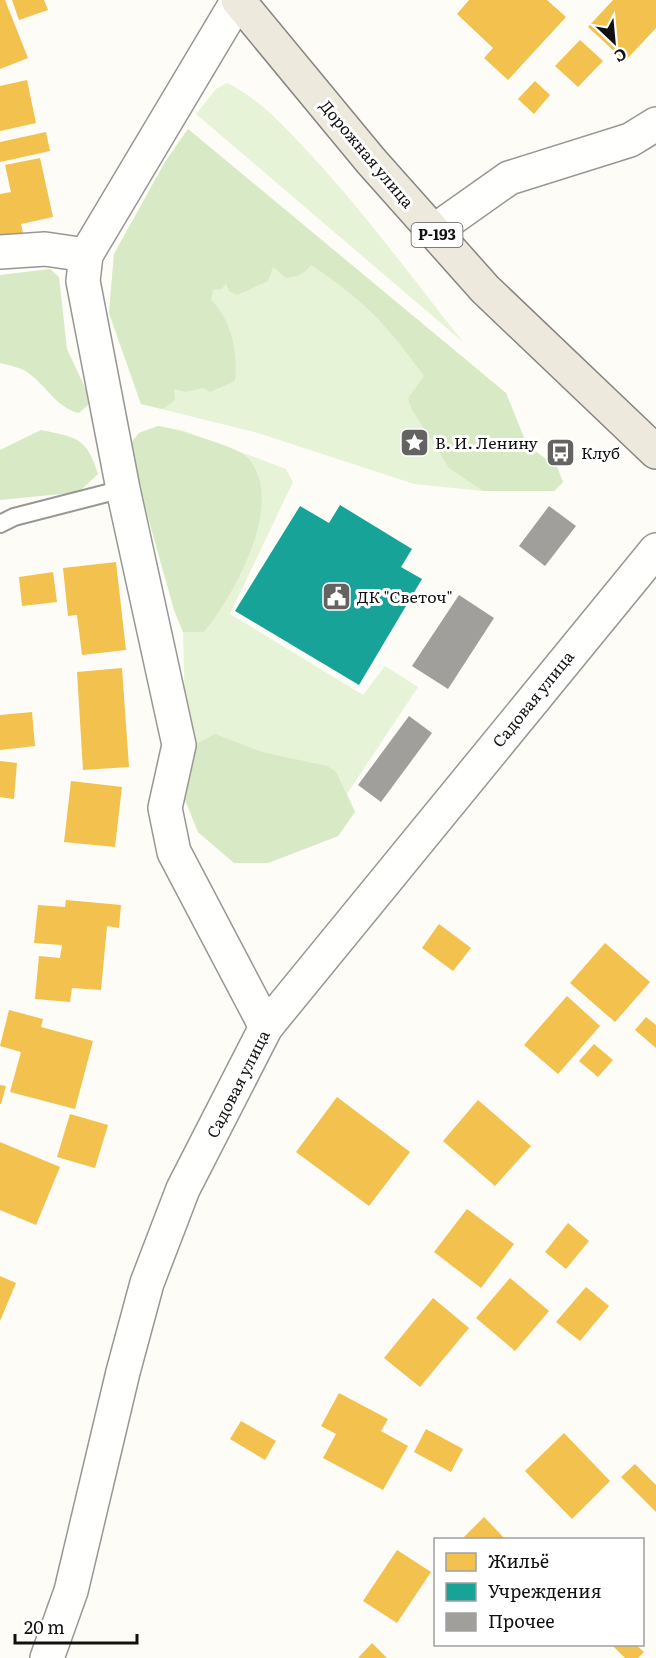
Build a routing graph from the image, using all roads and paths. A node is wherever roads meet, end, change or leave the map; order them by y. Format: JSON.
{"nodes":[{"id":1,"x":238,"y":0,"type":"edge"},
{"id":2,"x":656,"y":124,"type":"edge"},
{"id":3,"x":434,"y":231,"type":"junction"},
{"id":4,"x":0,"y":252,"type":"edge"},
{"id":5,"x":86,"y":255,"type":"junction"},
{"id":6,"x":656,"y":452,"type":"edge"},
{"id":7,"x":123,"y":489,"type":"junction"},
{"id":8,"x":0,"y":524,"type":"edge"},
{"id":9,"x":656,"y":550,"type":"edge"},
{"id":10,"x":266,"y":1027,"type":"junction"},
{"id":11,"x":47,"y":1658,"type":"edge"}],
"edges":[{"from":1,"to":3,"type":"main road","name":"Дорожная улица","number":"Р-193"},
{"from":1,"to":5,"type":"street"},
{"from":2,"to":3,"type":"street"},
{"from":3,"to":6,"type":"main road","name":"Дорожная улица","number":"Р-193"},
{"from":4,"to":5,"type":"street"},
{"from":5,"to":7,"type":"street"},
{"from":7,"to":8,"type":"lane"},
{"from":7,"to":10,"type":"street"},
{"from":9,"to":10,"type":"street","name":"Садовая улица"},
{"from":10,"to":11,"type":"street","name":"Садовая улица"}]}
